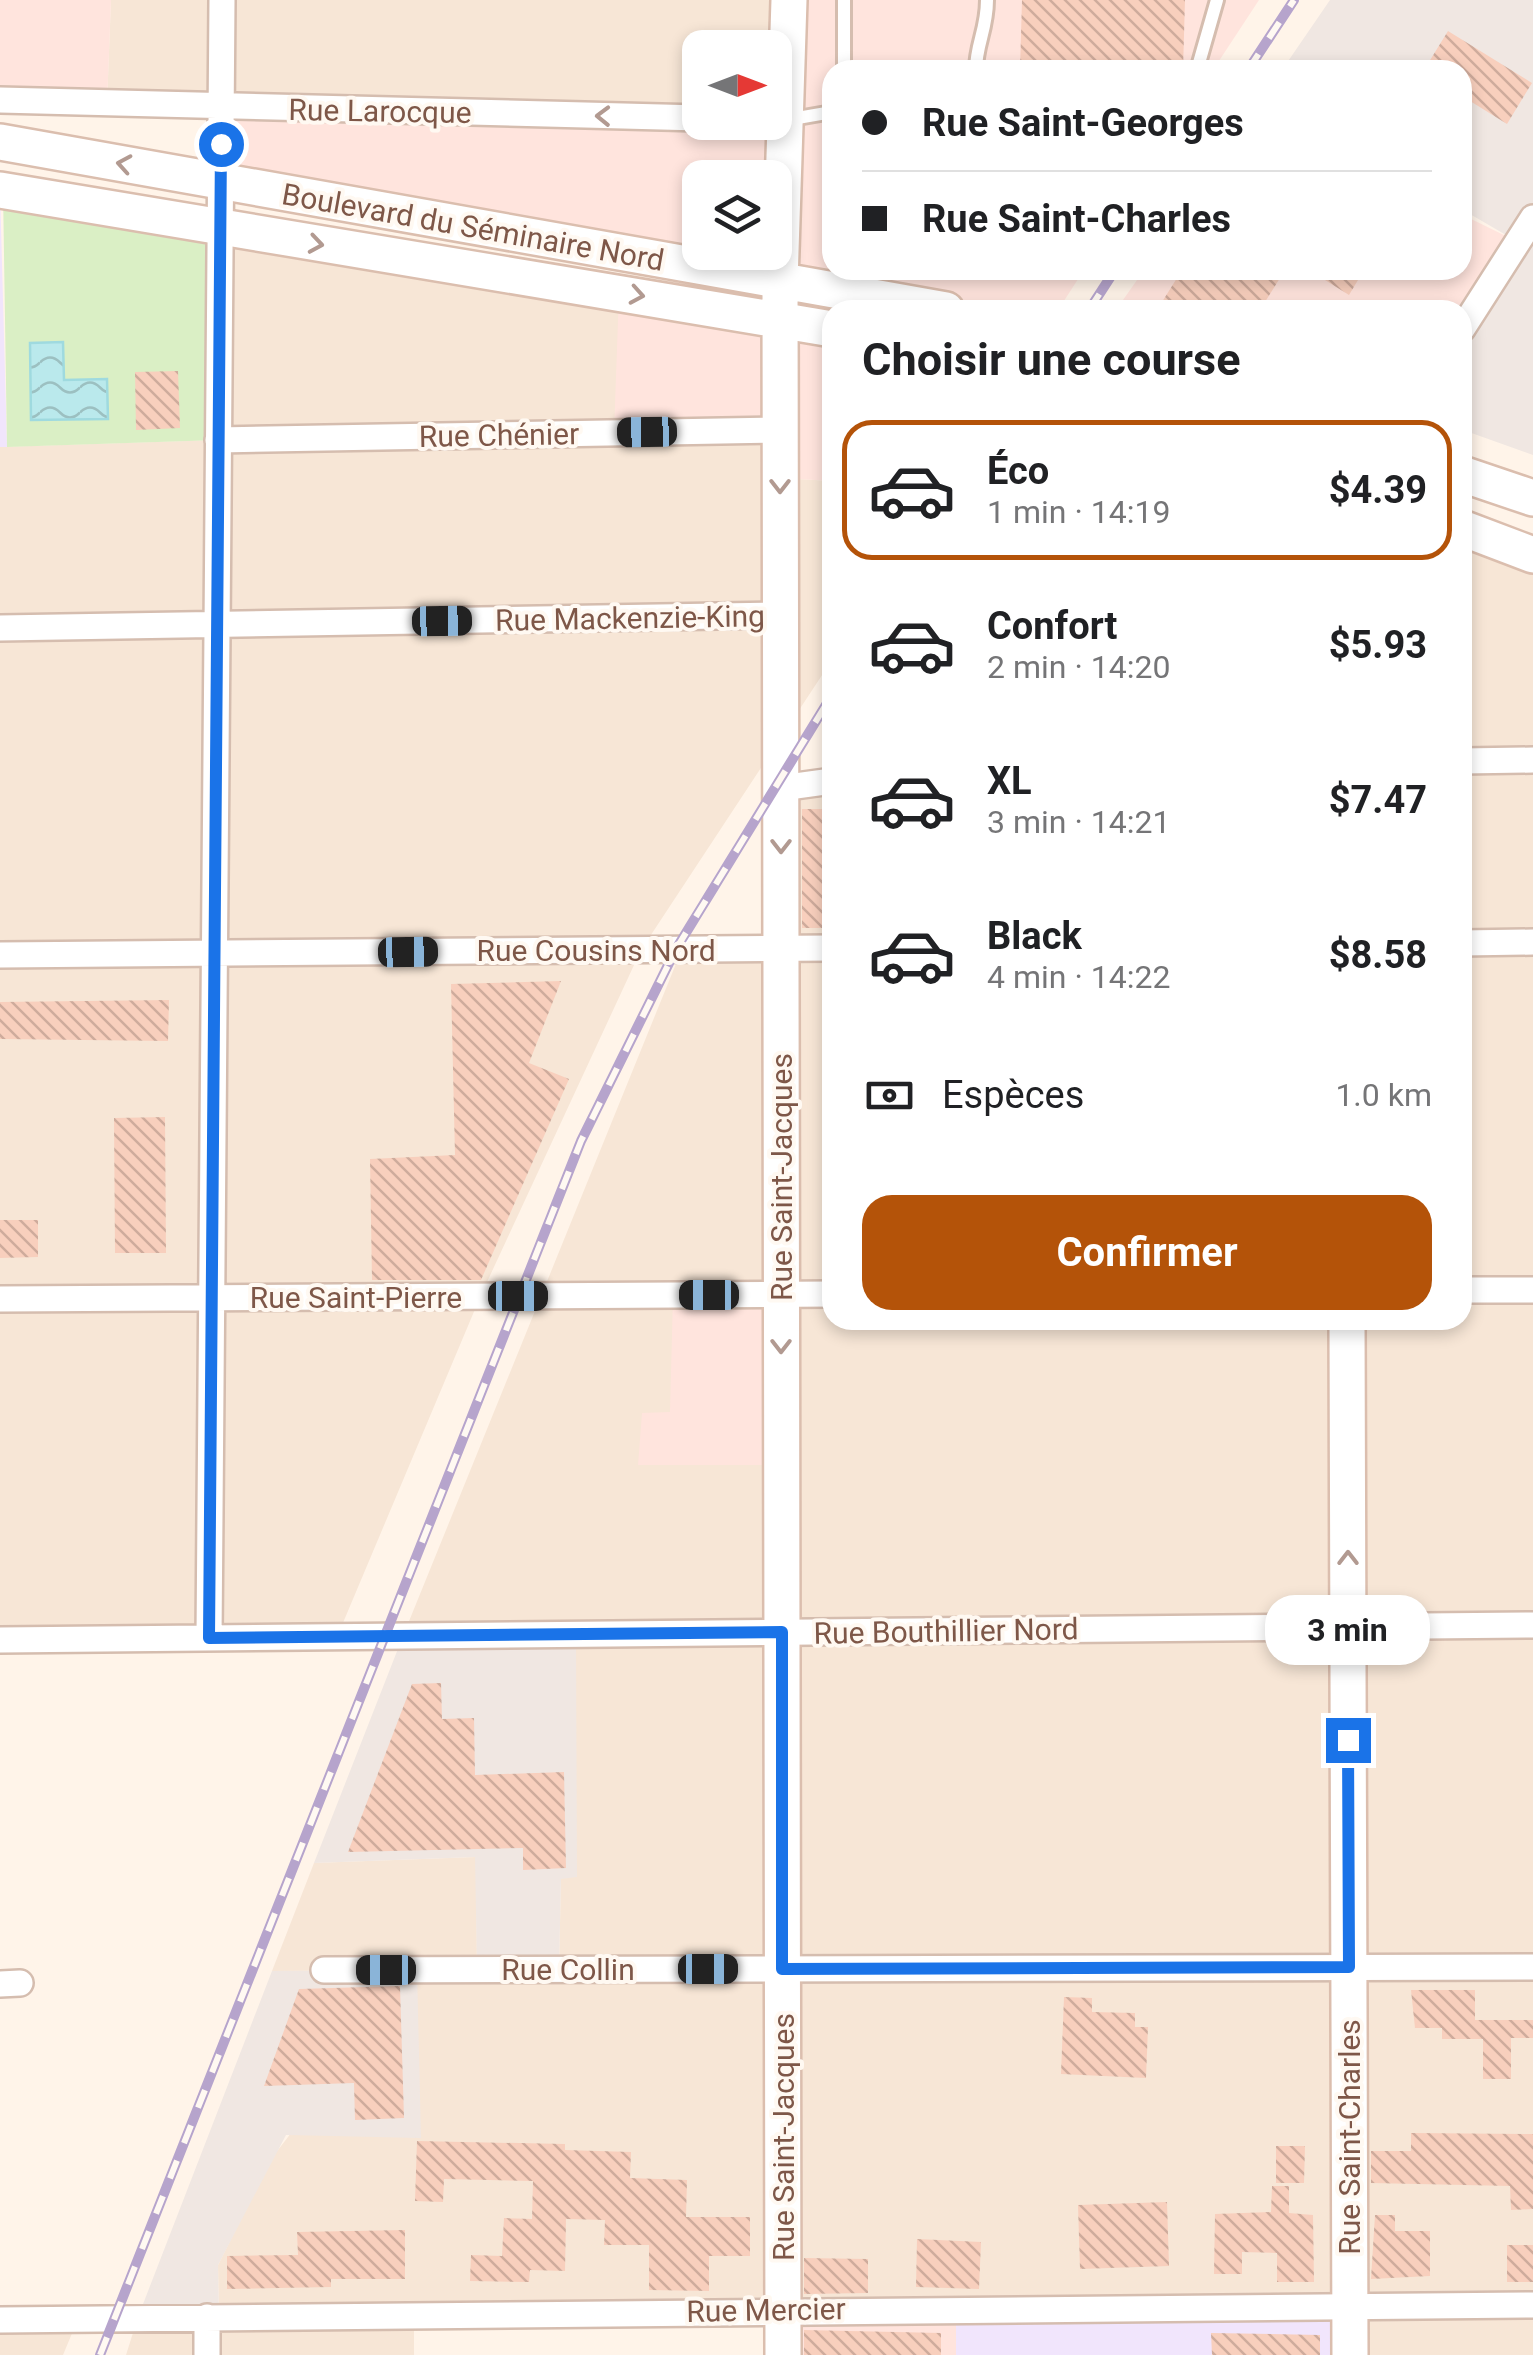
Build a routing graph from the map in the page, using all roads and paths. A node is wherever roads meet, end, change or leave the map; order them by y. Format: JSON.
{"nodes":[{"id":1,"x":222,"y":0,"type":"edge"},
{"id":2,"x":789,"y":0,"type":"edge"},
{"id":3,"x":844,"y":0,"type":"edge"},
{"id":4,"x":986,"y":0,"type":"edge"},
{"id":5,"x":1217,"y":0,"type":"edge"},
{"id":6,"x":787,"y":30,"type":"edge"},
{"id":7,"x":844,"y":60,"type":"edge"},
{"id":8,"x":976,"y":60,"type":"edge"},
{"id":9,"x":1200,"y":60,"type":"edge"},
{"id":10,"x":0,"y":100,"type":"edge"},
{"id":11,"x":221,"y":108,"type":"junction"},
{"id":12,"x":822,"y":114,"type":"edge"},
{"id":13,"x":682,"y":118,"type":"edge"},
{"id":14,"x":792,"y":118,"type":"edge"},
{"id":15,"x":780,"y":140,"type":"edge"},
{"id":16,"x":0,"y":142,"type":"edge"},
{"id":17,"x":220,"y":181,"type":"junction"},
{"id":18,"x":0,"y":190,"type":"edge"},
{"id":19,"x":1533,"y":218,"type":"edge"},
{"id":20,"x":220,"y":229,"type":"junction"},
{"id":21,"x":780,"y":282,"type":"junction"},
{"id":22,"x":887,"y":300,"type":"edge"},
{"id":23,"x":1472,"y":313,"type":"edge"},
{"id":24,"x":780,"y":319,"type":"junction"},
{"id":25,"x":822,"y":326,"type":"edge"},
{"id":26,"x":780,"y":430,"type":"junction"},
{"id":27,"x":218,"y":440,"type":"junction"},
{"id":28,"x":1472,"y":478,"type":"edge"},
{"id":29,"x":1533,"y":502,"type":"edge"},
{"id":30,"x":1472,"y":532,"type":"edge"},
{"id":31,"x":1533,"y":555,"type":"edge"},
{"id":32,"x":780,"y":616,"type":"junction"},
{"id":33,"x":217,"y":624,"type":"junction"},
{"id":34,"x":0,"y":628,"type":"edge"},
{"id":35,"x":1533,"y":760,"type":"edge"},
{"id":36,"x":1472,"y":761,"type":"edge"},
{"id":37,"x":822,"y":782,"type":"edge"},
{"id":38,"x":780,"y":788,"type":"junction"},
{"id":39,"x":1533,"y":942,"type":"edge"},
{"id":40,"x":1472,"y":943,"type":"edge"},
{"id":41,"x":780,"y":948,"type":"junction"},
{"id":42,"x":822,"y":948,"type":"edge"},
{"id":43,"x":214,"y":953,"type":"junction"},
{"id":44,"x":0,"y":955,"type":"edge"},
{"id":45,"x":1472,"y":1290,"type":"edge"},
{"id":46,"x":1533,"y":1290,"type":"edge"},
{"id":47,"x":781,"y":1294,"type":"junction"},
{"id":48,"x":822,"y":1294,"type":"edge"},
{"id":49,"x":212,"y":1298,"type":"junction"},
{"id":50,"x":0,"y":1299,"type":"edge"},
{"id":51,"x":1347,"y":1330,"type":"edge"},
{"id":52,"x":1533,"y":1625,"type":"edge"},
{"id":53,"x":1348,"y":1626,"type":"junction"},
{"id":54,"x":782,"y":1632,"type":"junction"},
{"id":55,"x":209,"y":1638,"type":"junction"},
{"id":56,"x":0,"y":1640,"type":"edge"},
{"id":57,"x":1349,"y":1967,"type":"junction"},
{"id":58,"x":1533,"y":1967,"type":"edge"},
{"id":59,"x":782,"y":1969,"type":"junction"},
{"id":60,"x":324,"y":1970,"type":"dead end"},
{"id":61,"x":1533,"y":2305,"type":"edge"},
{"id":62,"x":1350,"y":2306,"type":"junction"},
{"id":63,"x":783,"y":2310,"type":"junction"},
{"id":64,"x":207,"y":2316,"type":"junction"},
{"id":65,"x":0,"y":2320,"type":"edge"},
{"id":66,"x":207,"y":2355,"type":"edge"},
{"id":67,"x":783,"y":2355,"type":"edge"},
{"id":68,"x":1350,"y":2355,"type":"edge"}],
"edges":[{"from":1,"to":11,"type":"street"},
{"from":2,"to":6,"type":"street","name":"Rue Saint-Jacques"},
{"from":3,"to":7,"type":"lane"},
{"from":4,"to":8,"type":"lane"},
{"from":5,"to":9,"type":"lane"},
{"from":10,"to":11,"type":"street","name":"Rue Larocque"},
{"from":13,"to":11,"type":"street","name":"Rue Larocque","one_way":true},
{"from":11,"to":17,"type":"street"},
{"from":12,"to":14,"type":"lane"},
{"from":15,"to":21,"type":"street","name":"Rue Saint-Jacques"},
{"from":17,"to":16,"type":"street","name":"Boulevard du Séminaire Nord","one_way":true},
{"from":17,"to":20,"type":"street"},
{"from":17,"to":21,"type":"street","name":"Boulevard du Séminaire Nord"},
{"from":18,"to":20,"type":"street","name":"Boulevard du Séminaire Nord"},
{"from":19,"to":23,"type":"street"},
{"from":20,"to":24,"type":"street","name":"Boulevard du Séminaire Nord","one_way":true},
{"from":20,"to":27,"type":"street"},
{"from":21,"to":22,"type":"street","name":"Boulevard du Séminaire Nord"},
{"from":21,"to":24,"type":"street","name":"Rue Saint-Jacques"},
{"from":24,"to":25,"type":"street","name":"Boulevard du Séminaire Nord"},
{"from":24,"to":26,"type":"street","name":"Rue Saint-Jacques"},
{"from":26,"to":27,"type":"street","name":"Rue Chénier"},
{"from":26,"to":32,"type":"street","name":"Rue Saint-Jacques","one_way":true},
{"from":27,"to":33,"type":"street"},
{"from":28,"to":29,"type":"street"},
{"from":29,"to":30,"type":"street"},
{"from":30,"to":31,"type":"street"},
{"from":32,"to":33,"type":"street","name":"Rue Mackenzie-King"},
{"from":32,"to":38,"type":"street","name":"Rue Saint-Jacques"},
{"from":33,"to":34,"type":"street","name":"Rue Mackenzie-King"},
{"from":33,"to":43,"type":"street"},
{"from":35,"to":36,"type":"street"},
{"from":37,"to":38,"type":"street"},
{"from":38,"to":41,"type":"street","name":"Rue Saint-Jacques","one_way":true},
{"from":39,"to":40,"type":"street"},
{"from":41,"to":42,"type":"street","name":"Rue Cousins Nord"},
{"from":41,"to":43,"type":"street","name":"Rue Cousins Nord"},
{"from":41,"to":47,"type":"street","name":"Rue Saint-Jacques"},
{"from":43,"to":44,"type":"street","name":"Rue Cousins Nord"},
{"from":43,"to":49,"type":"street"},
{"from":45,"to":46,"type":"street"},
{"from":47,"to":48,"type":"street","name":"Rue Saint-Pierre"},
{"from":47,"to":49,"type":"street","name":"Rue Saint-Pierre"},
{"from":47,"to":54,"type":"street","name":"Rue Saint-Jacques","one_way":true},
{"from":49,"to":50,"type":"street","name":"Rue Saint-Pierre"},
{"from":49,"to":55,"type":"street"},
{"from":53,"to":51,"type":"street","name":"Rue Saint-Charles","one_way":true},
{"from":52,"to":53,"type":"street","name":"Rue Bouthillier Nord"},
{"from":53,"to":54,"type":"street","name":"Rue Bouthillier Nord"},
{"from":53,"to":57,"type":"street","name":"Rue Saint-Charles"},
{"from":54,"to":55,"type":"street","name":"Rue Bouthillier Nord"},
{"from":54,"to":59,"type":"street","name":"Rue Saint-Jacques"},
{"from":55,"to":56,"type":"street","name":"Rue Bouthillier Nord"},
{"from":57,"to":58,"type":"street","name":"Rue Collin"},
{"from":57,"to":59,"type":"street","name":"Rue Collin"},
{"from":57,"to":62,"type":"street","name":"Rue Saint-Charles"},
{"from":59,"to":60,"type":"street","name":"Rue Collin"},
{"from":59,"to":63,"type":"street","name":"Rue Saint-Jacques"},
{"from":61,"to":62,"type":"street","name":"Rue Mercier"},
{"from":62,"to":63,"type":"street","name":"Rue Mercier"},
{"from":62,"to":68,"type":"street","name":"Rue Saint-Charles"},
{"from":63,"to":64,"type":"street","name":"Rue Mercier"},
{"from":63,"to":67,"type":"street","name":"Rue Saint-Jacques"},
{"from":64,"to":65,"type":"street","name":"Rue Mercier"},
{"from":64,"to":66,"type":"street"}]}
